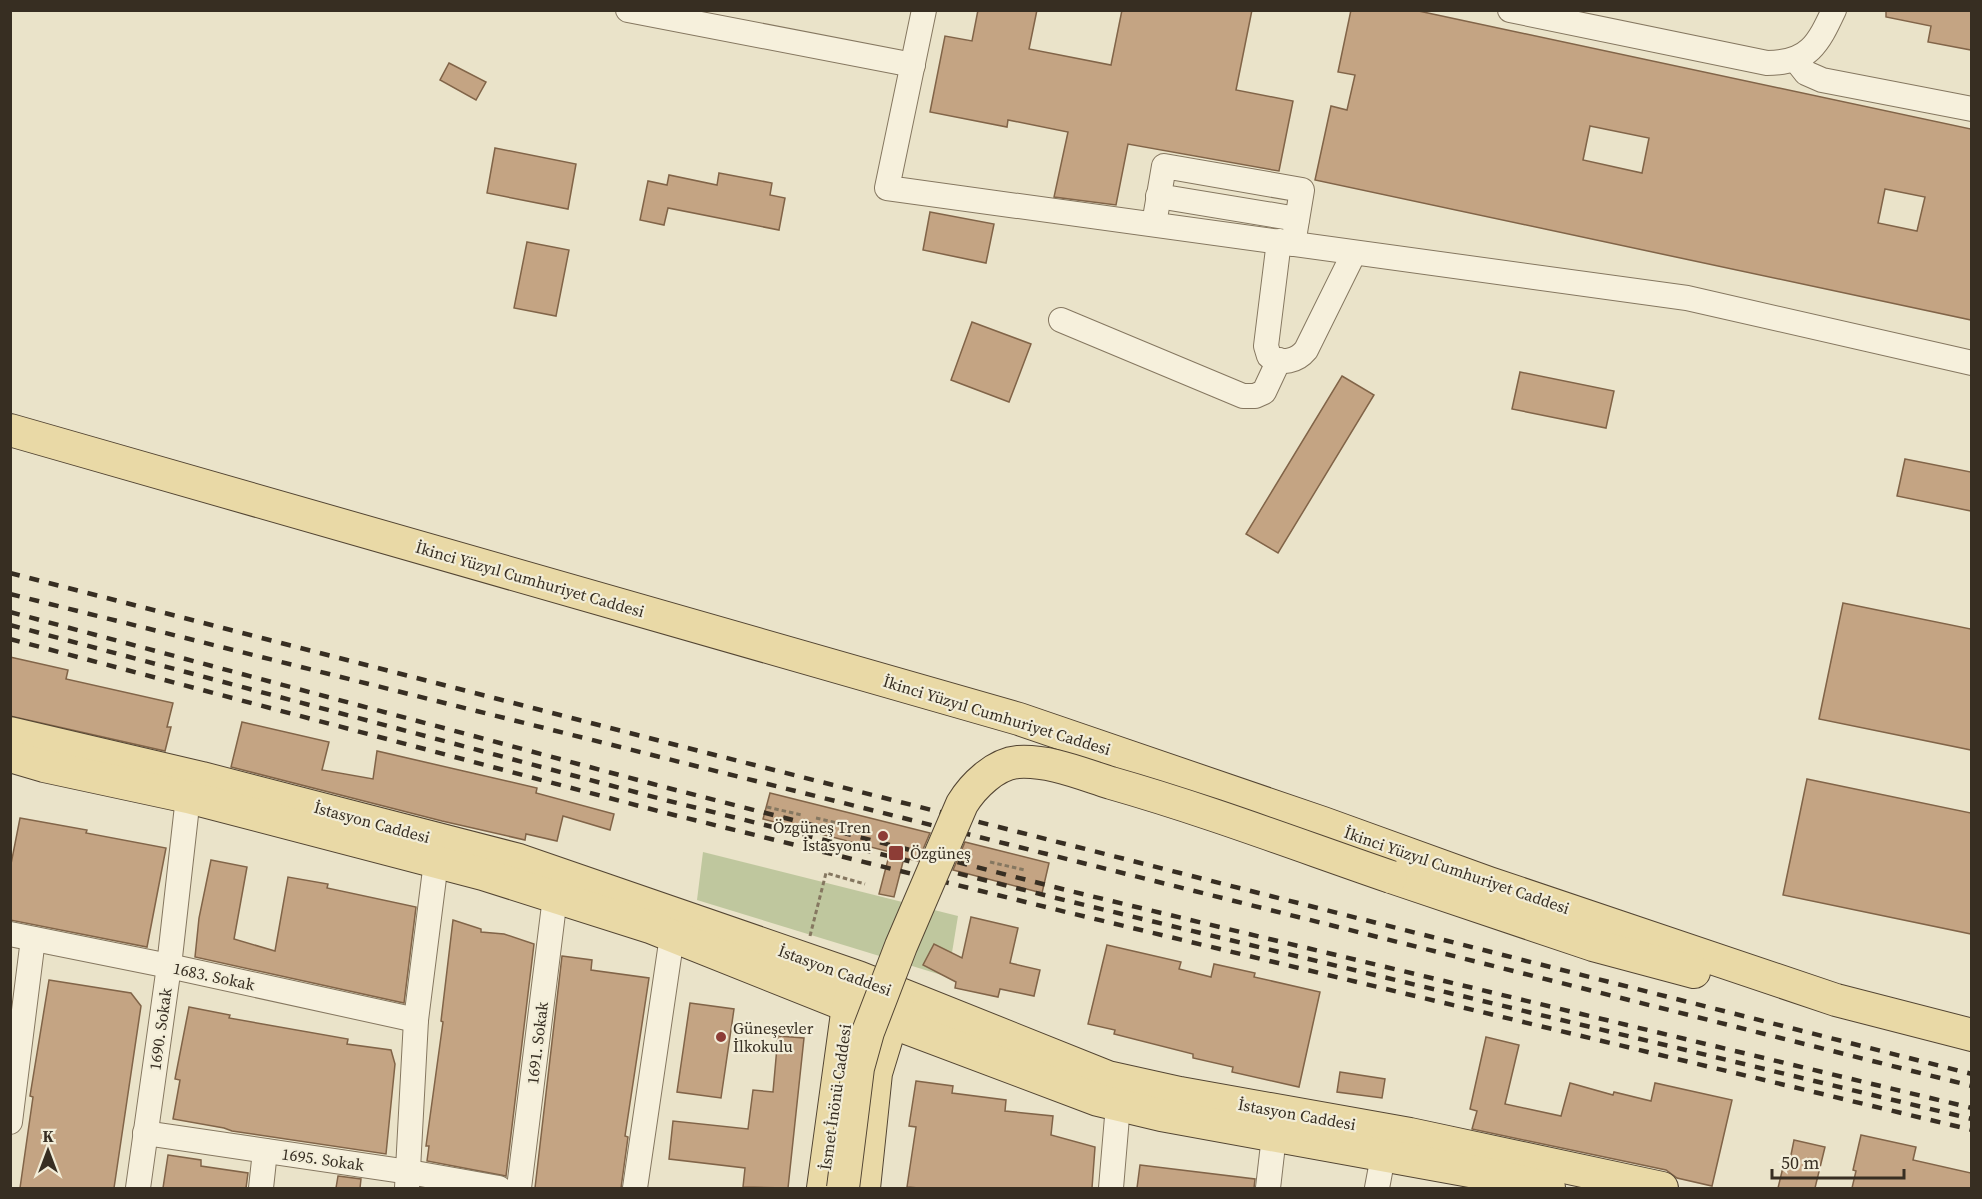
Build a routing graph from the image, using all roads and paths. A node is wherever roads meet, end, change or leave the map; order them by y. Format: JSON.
{"nodes":[{"id":1,"x":628,"y":10,"type":"edge"},
{"id":2,"x":924,"y":10,"type":"edge"},
{"id":3,"x":1510,"y":10,"type":"edge"},
{"id":4,"x":1834,"y":10,"type":"edge"},
{"id":5,"x":1795,"y":59,"type":"junction"},
{"id":6,"x":913,"y":65,"type":"junction"},
{"id":7,"x":1971,"y":109,"type":"edge"},
{"id":8,"x":1154,"y":224,"type":"junction"},
{"id":9,"x":1286,"y":243,"type":"junction"},
{"id":10,"x":1354,"y":253,"type":"junction"},
{"id":11,"x":1061,"y":320,"type":"dead end"},
{"id":12,"x":1279,"y":360,"type":"junction"},
{"id":13,"x":1971,"y":363,"type":"edge"},
{"id":14,"x":10,"y":430,"type":"edge"},
{"id":15,"x":10,"y":733,"type":"edge"},
{"id":16,"x":10,"y":756,"type":"edge"},
{"id":17,"x":188,"y":797,"type":"junction"},
{"id":18,"x":767,"y":807,"type":"dead end"},
{"id":19,"x":802,"y":815,"type":"dead end"},
{"id":20,"x":816,"y":818,"type":"dead end"},
{"id":21,"x":851,"y":826,"type":"dead end"},
{"id":22,"x":436,"y":862,"type":"junction"},
{"id":23,"x":990,"y":862,"type":"dead end"},
{"id":24,"x":1025,"y":870,"type":"dead end"},
{"id":25,"x":865,"y":884,"type":"dead end"},
{"id":26,"x":555,"y":897,"type":"junction"},
{"id":27,"x":672,"y":936,"type":"junction"},
{"id":28,"x":22,"y":937,"type":"edge"},
{"id":29,"x":804,"y":959,"type":"junction"},
{"id":30,"x":169,"y":966,"type":"junction"},
{"id":31,"x":858,"y":976,"type":"junction"},
{"id":32,"x":1836,"y":1000,"type":"junction"},
{"id":33,"x":848,"y":1006,"type":"junction"},
{"id":34,"x":895,"y":1008,"type":"junction"},
{"id":35,"x":416,"y":1020,"type":"junction"},
{"id":36,"x":1971,"y":1035,"type":"edge"},
{"id":37,"x":1118,"y":1105,"type":"junction"},
{"id":38,"x":10,"y":1122,"type":"edge"},
{"id":39,"x":145,"y":1133,"type":"junction"},
{"id":40,"x":1275,"y":1136,"type":"junction"},
{"id":41,"x":265,"y":1151,"type":"junction"},
{"id":42,"x":1383,"y":1156,"type":"junction"},
{"id":43,"x":408,"y":1180,"type":"edge"},
{"id":44,"x":1507,"y":1184,"type":"edge"},
{"id":45,"x":138,"y":1188,"type":"edge"},
{"id":46,"x":261,"y":1188,"type":"edge"},
{"id":47,"x":500,"y":1188,"type":"edge"},
{"id":48,"x":519,"y":1188,"type":"edge"},
{"id":49,"x":634,"y":1188,"type":"edge"},
{"id":50,"x":823,"y":1188,"type":"edge"},
{"id":51,"x":864,"y":1188,"type":"edge"},
{"id":52,"x":1111,"y":1188,"type":"edge"},
{"id":53,"x":1268,"y":1188,"type":"edge"},
{"id":54,"x":1377,"y":1188,"type":"edge"},
{"id":55,"x":1549,"y":1188,"type":"edge"},
{"id":56,"x":1662,"y":1188,"type":"edge"}],
"edges":[{"from":1,"to":6,"type":"street"},
{"from":2,"to":6,"type":"street"},
{"from":3,"to":5,"type":"street"},
{"from":4,"to":5,"type":"street"},
{"from":5,"to":7,"type":"street"},
{"from":6,"to":8,"type":"street"},
{"from":8,"to":9,"type":"street"},
{"from":8,"to":9,"type":"street"},
{"from":9,"to":10,"type":"street"},
{"from":9,"to":12,"type":"street"},
{"from":10,"to":12,"type":"street"},
{"from":10,"to":13,"type":"street"},
{"from":11,"to":12,"type":"street"},
{"from":14,"to":32,"type":"main road","name":"İkinci Yüzyıl Cumhuriyet Caddesi"},
{"from":15,"to":29,"type":"main road","name":"İstasyon Caddesi"},
{"from":16,"to":17,"type":"main road","name":"İstasyon Caddesi"},
{"from":17,"to":22,"type":"main road","name":"İstasyon Caddesi"},
{"from":17,"to":30,"type":"street","name":"1690. Sokak"},
{"from":18,"to":19,"type":"path"},
{"from":20,"to":21,"type":"path"},
{"from":22,"to":26,"type":"main road","name":"İstasyon Caddesi"},
{"from":22,"to":35,"type":"street"},
{"from":23,"to":24,"type":"path"},
{"from":25,"to":29,"type":"path"},
{"from":26,"to":27,"type":"main road","name":"İstasyon Caddesi"},
{"from":26,"to":48,"type":"street","name":"1691. Sokak"},
{"from":27,"to":33,"type":"main road","name":"İstasyon Caddesi"},
{"from":27,"to":49,"type":"street"},
{"from":28,"to":30,"type":"street","name":"1683. Sokak"},
{"from":28,"to":38,"type":"street"},
{"from":29,"to":31,"type":"main road","name":"İstasyon Caddesi"},
{"from":30,"to":35,"type":"street","name":"1683. Sokak"},
{"from":30,"to":39,"type":"street","name":"1690. Sokak"},
{"from":31,"to":33,"type":"main road","name":"İsmet İnönü Caddesi"},
{"from":31,"to":34,"type":"main road","name":"İstasyon Caddesi"},
{"from":32,"to":36,"type":"main road","name":"İkinci Yüzyıl Cumhuriyet Caddesi"},
{"from":32,"to":51,"type":"main road","bridge":true},
{"from":33,"to":34,"type":"main road","name":"İstasyon Caddesi"},
{"from":33,"to":50,"type":"main road","name":"İsmet İnönü Caddesi"},
{"from":34,"to":37,"type":"main road","name":"İstasyon Caddesi"},
{"from":34,"to":51,"type":"main road"},
{"from":34,"to":56,"type":"main road","name":"İstasyon Caddesi"},
{"from":35,"to":43,"type":"street"},
{"from":37,"to":40,"type":"main road","name":"İstasyon Caddesi"},
{"from":37,"to":52,"type":"street"},
{"from":39,"to":41,"type":"street","name":"1695. Sokak"},
{"from":39,"to":45,"type":"street","name":"1690. Sokak"},
{"from":40,"to":42,"type":"main road","name":"İstasyon Caddesi"},
{"from":40,"to":53,"type":"street"},
{"from":41,"to":43,"type":"street","name":"1695. Sokak"},
{"from":41,"to":46,"type":"street"},
{"from":42,"to":44,"type":"main road","name":"İstasyon Caddesi"},
{"from":42,"to":54,"type":"street"},
{"from":43,"to":47,"type":"street","name":"1695. Sokak"},
{"from":44,"to":55,"type":"main road","name":"İstasyon Caddesi"}]}
